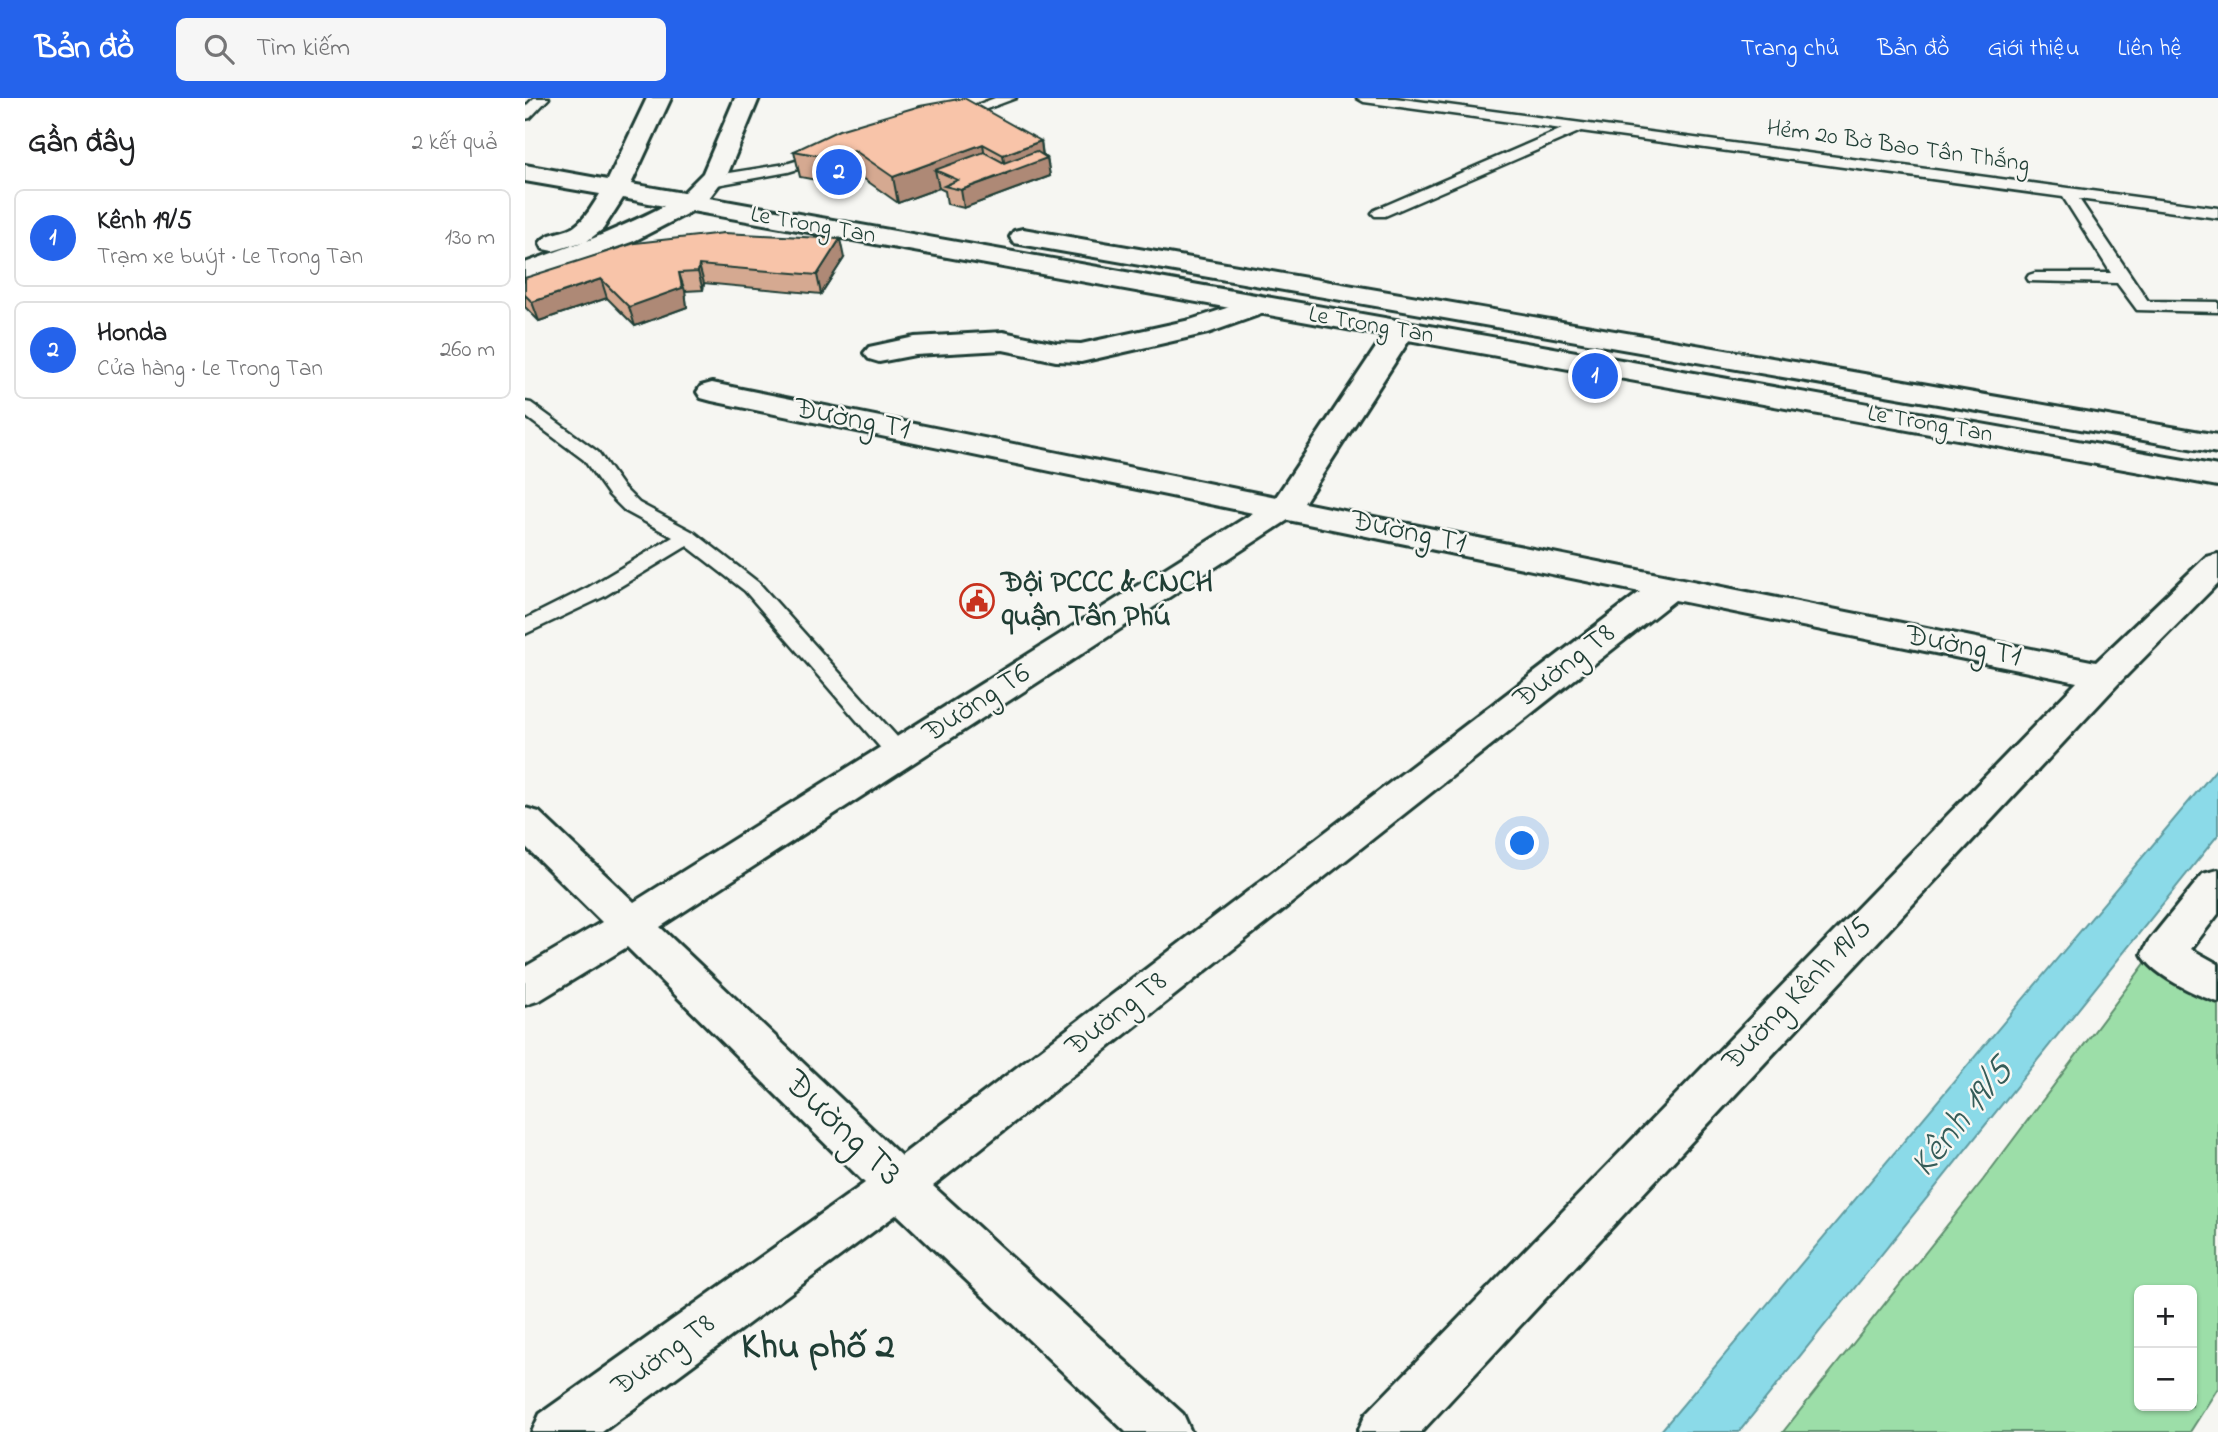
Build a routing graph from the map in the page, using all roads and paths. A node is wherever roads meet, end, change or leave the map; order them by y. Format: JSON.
{"nodes":[{"id":1,"x":542,"y":98,"type":"edge"},
{"id":2,"x":659,"y":98,"type":"edge"},
{"id":3,"x":747,"y":98,"type":"edge"},
{"id":4,"x":1009,"y":98,"type":"edge"},
{"id":5,"x":1364,"y":98,"type":"edge"},
{"id":6,"x":525,"y":115,"type":"edge"},
{"id":7,"x":933,"y":123,"type":"edge"},
{"id":8,"x":1579,"y":127,"type":"junction"},
{"id":9,"x":841,"y":152,"type":"edge"},
{"id":10,"x":625,"y":172,"type":"junction"},
{"id":11,"x":525,"y":173,"type":"edge"},
{"id":12,"x":695,"y":187,"type":"junction"},
{"id":13,"x":2068,"y":193,"type":"junction"},
{"id":14,"x":1380,"y":213,"type":"dead end"},
{"id":15,"x":2218,"y":213,"type":"edge"},
{"id":16,"x":525,"y":253,"type":"edge"},
{"id":17,"x":525,"y":272,"type":"edge"},
{"id":18,"x":2035,"y":278,"type":"dead end"},
{"id":19,"x":2122,"y":278,"type":"junction"},
{"id":20,"x":1257,"y":306,"type":"junction"},
{"id":21,"x":2218,"y":307,"type":"edge"},
{"id":22,"x":1410,"y":318,"type":"junction"},
{"id":23,"x":879,"y":353,"type":"dead end"},
{"id":24,"x":712,"y":392,"type":"dead end"},
{"id":25,"x":525,"y":407,"type":"edge"},
{"id":26,"x":2218,"y":444,"type":"edge"},
{"id":27,"x":2218,"y":476,"type":"edge"},
{"id":28,"x":1285,"y":507,"type":"junction"},
{"id":29,"x":688,"y":537,"type":"junction"},
{"id":30,"x":2218,"y":564,"type":"edge"},
{"id":31,"x":1668,"y":588,"type":"junction"},
{"id":32,"x":525,"y":628,"type":"edge"},
{"id":33,"x":2104,"y":676,"type":"junction"},
{"id":34,"x":899,"y":754,"type":"junction"},
{"id":35,"x":525,"y":822,"type":"edge"},
{"id":36,"x":2218,"y":885,"type":"edge"},
{"id":37,"x":632,"y":924,"type":"junction"},
{"id":38,"x":2218,"y":985,"type":"edge"},
{"id":39,"x":525,"y":988,"type":"edge"},
{"id":40,"x":899,"y":1185,"type":"junction"},
{"id":41,"x":559,"y":1432,"type":"edge"},
{"id":42,"x":1164,"y":1432,"type":"edge"},
{"id":43,"x":1385,"y":1432,"type":"edge"}],
"edges":[{"from":1,"to":6,"type":"lane"},
{"from":2,"to":10,"type":"street"},
{"from":3,"to":12,"type":"street"},
{"from":4,"to":7,"type":"lane"},
{"from":5,"to":8,"type":"lane","name":"Hẻm 20 Bờ Bao Tân Thắng"},
{"from":8,"to":13,"type":"lane","name":"Hẻm 20 Bờ Bao Tân Thắng"},
{"from":8,"to":14,"type":"lane"},
{"from":9,"to":12,"type":"lane"},
{"from":10,"to":11,"type":"street","name":"Le Trong Tan"},
{"from":10,"to":12,"type":"street","name":"Le Trong Tan"},
{"from":10,"to":16,"type":"street"},
{"from":12,"to":17,"type":"street"},
{"from":12,"to":20,"type":"street","name":"Le Trong Tan"},
{"from":12,"to":22,"type":"street","name":"Le Trong Tan"},
{"from":13,"to":15,"type":"lane","name":"Hẻm 20 Bờ Bao Tân Thắng"},
{"from":13,"to":19,"type":"lane"},
{"from":18,"to":19,"type":"lane"},
{"from":19,"to":21,"type":"lane"},
{"from":20,"to":22,"type":"street","name":"Le Trong Tan"},
{"from":20,"to":23,"type":"street"},
{"from":22,"to":26,"type":"street","name":"Le Trong Tan"},
{"from":22,"to":27,"type":"street","name":"Le Trong Tan"},
{"from":22,"to":28,"type":"street","name":"Đường T6"},
{"from":24,"to":28,"type":"street","name":"Đường T1"},
{"from":25,"to":29,"type":"lane"},
{"from":28,"to":31,"type":"street","name":"Đường T1"},
{"from":28,"to":34,"type":"street","name":"Đường T6"},
{"from":29,"to":32,"type":"lane"},
{"from":29,"to":34,"type":"lane"},
{"from":30,"to":33,"type":"street","name":"Đường Kênh 19/5"},
{"from":31,"to":33,"type":"street","name":"Đường T1"},
{"from":31,"to":40,"type":"street","name":"Đường T8"},
{"from":33,"to":43,"type":"street","name":"Đường Kênh 19/5"},
{"from":34,"to":37,"type":"street","name":"Đường T6"},
{"from":35,"to":37,"type":"street","name":"Đường T3"},
{"from":36,"to":38,"type":"street"},
{"from":37,"to":39,"type":"street","name":"Đường T6"},
{"from":37,"to":40,"type":"street","name":"Đường T3"},
{"from":40,"to":41,"type":"street","name":"Đường T8"},
{"from":40,"to":42,"type":"street","name":"Đường T3"}]}
